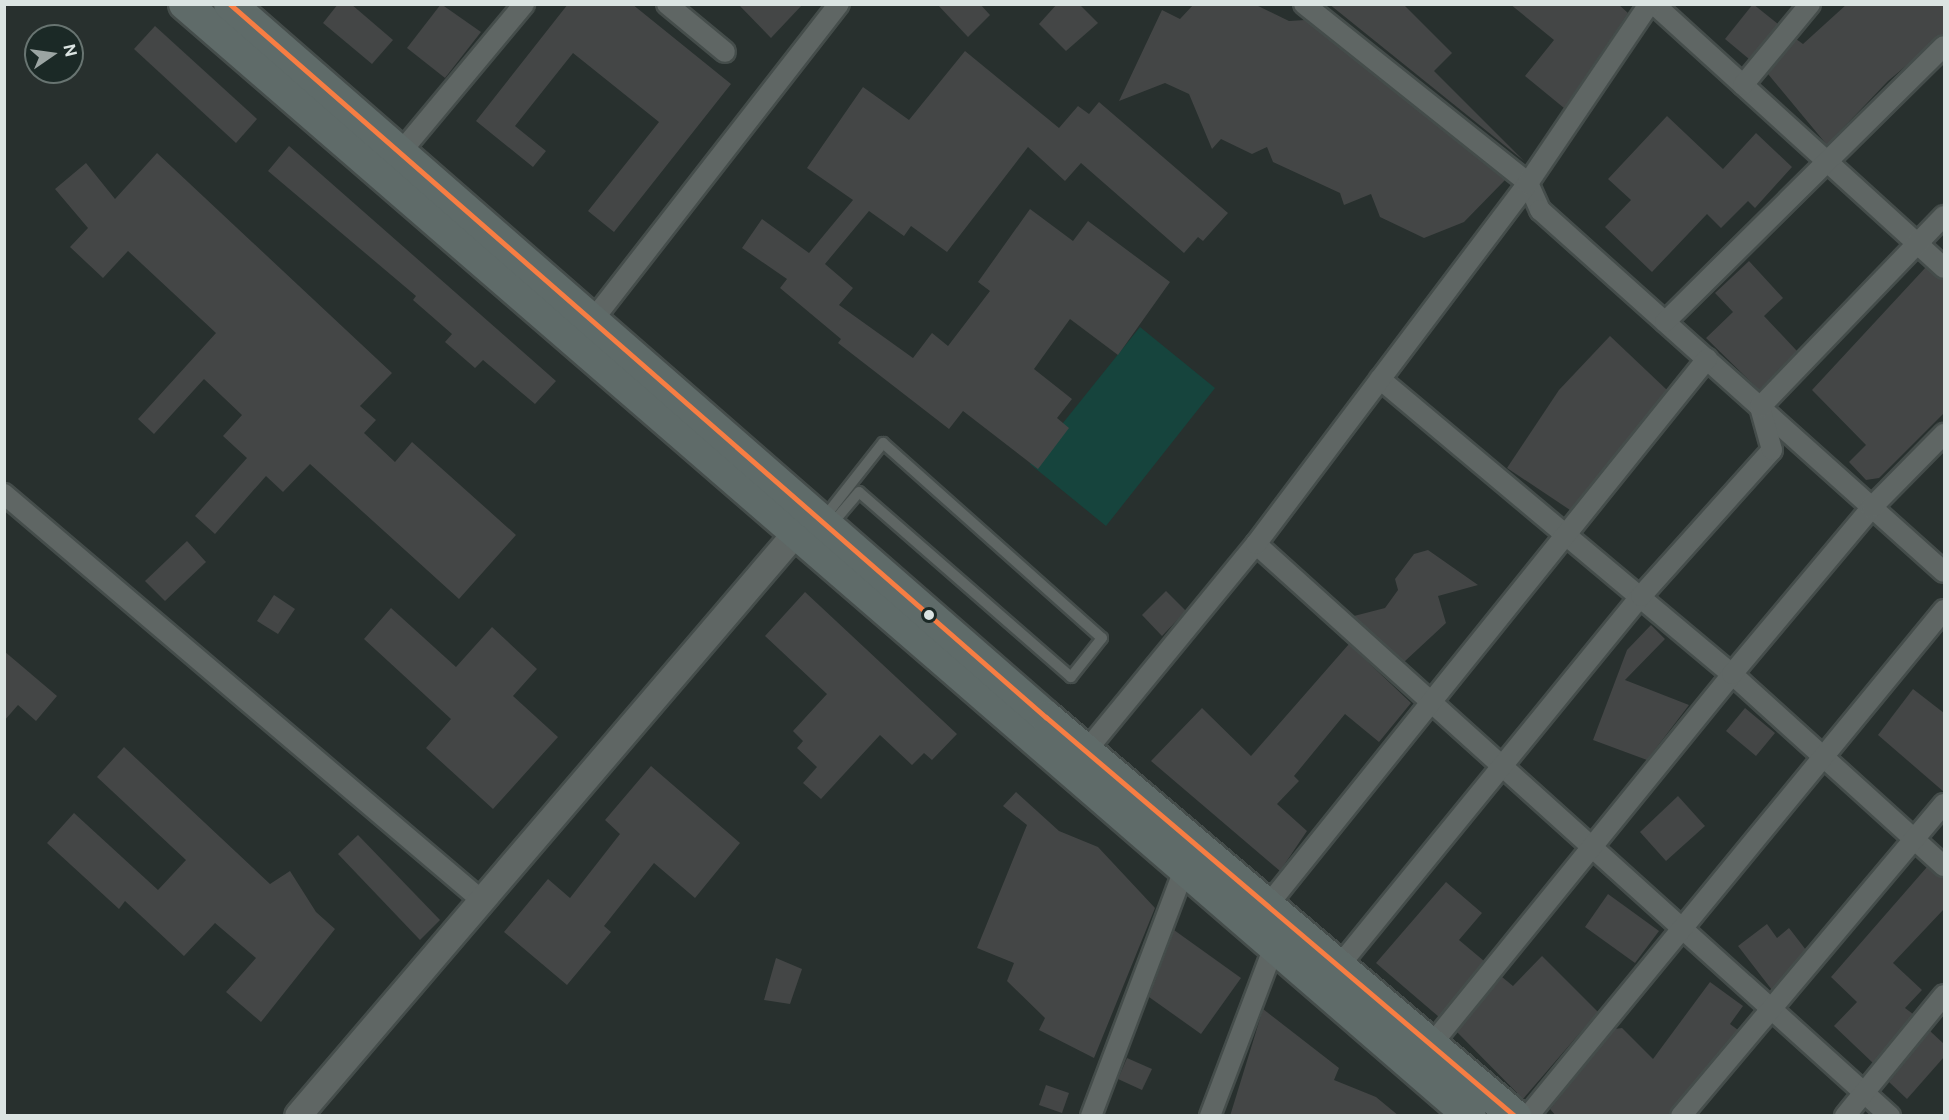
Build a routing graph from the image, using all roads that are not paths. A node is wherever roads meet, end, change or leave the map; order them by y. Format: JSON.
{"nodes":[{"id":1,"x":185,"y":4,"type":"edge"},
{"id":2,"x":230,"y":4,"type":"edge"},
{"id":3,"x":524,"y":4,"type":"edge"},
{"id":4,"x":668,"y":4,"type":"edge"},
{"id":5,"x":839,"y":4,"type":"edge"},
{"id":6,"x":1304,"y":4,"type":"edge"},
{"id":7,"x":1649,"y":4,"type":"edge"},
{"id":8,"x":1654,"y":4,"type":"edge"},
{"id":9,"x":1810,"y":4,"type":"edge"},
{"id":10,"x":1944,"y":46,"type":"edge"},
{"id":11,"x":725,"y":52,"type":"dead end"},
{"id":12,"x":1743,"y":85,"type":"junction"},
{"id":13,"x":400,"y":153,"type":"junction"},
{"id":14,"x":1825,"y":160,"type":"junction"},
{"id":15,"x":1528,"y":183,"type":"junction"},
{"id":16,"x":1944,"y":216,"type":"edge"},
{"id":17,"x":1917,"y":243,"type":"junction"},
{"id":18,"x":1944,"y":268,"type":"edge"},
{"id":19,"x":592,"y":321,"type":"junction"},
{"id":20,"x":1665,"y":322,"type":"junction"},
{"id":21,"x":1707,"y":360,"type":"junction"},
{"id":22,"x":1380,"y":379,"type":"junction"},
{"id":23,"x":1760,"y":407,"type":"junction"},
{"id":24,"x":1944,"y":434,"type":"edge"},
{"id":25,"x":4,"y":494,"type":"edge"},
{"id":26,"x":1872,"y":507,"type":"junction"},
{"id":27,"x":815,"y":524,"type":"junction"},
{"id":28,"x":1567,"y":533,"type":"junction"},
{"id":29,"x":1256,"y":544,"type":"junction"},
{"id":30,"x":1944,"y":572,"type":"edge"},
{"id":31,"x":1641,"y":596,"type":"junction"},
{"id":32,"x":1944,"y":610,"type":"edge"},
{"id":33,"x":1732,"y":674,"type":"junction"},
{"id":34,"x":1432,"y":705,"type":"junction"},
{"id":35,"x":1086,"y":751,"type":"junction"},
{"id":36,"x":1824,"y":756,"type":"junction"},
{"id":37,"x":1504,"y":769,"type":"junction"},
{"id":38,"x":1944,"y":804,"type":"edge"},
{"id":39,"x":1913,"y":839,"type":"junction"},
{"id":40,"x":1592,"y":848,"type":"junction"},
{"id":41,"x":1944,"y":866,"type":"edge"},
{"id":42,"x":1184,"y":870,"type":"junction"},
{"id":43,"x":480,"y":899,"type":"junction"},
{"id":44,"x":1268,"y":905,"type":"junction"},
{"id":45,"x":1683,"y":927,"type":"junction"},
{"id":46,"x":1274,"y":947,"type":"junction"},
{"id":47,"x":1339,"y":966,"type":"junction"},
{"id":48,"x":1944,"y":995,"type":"edge"},
{"id":49,"x":1770,"y":1010,"type":"junction"},
{"id":50,"x":1431,"y":1045,"type":"junction"},
{"id":51,"x":1863,"y":1093,"type":"junction"},
{"id":52,"x":298,"y":1116,"type":"edge"},
{"id":53,"x":1091,"y":1116,"type":"edge"},
{"id":54,"x":1210,"y":1116,"type":"edge"},
{"id":55,"x":1470,"y":1116,"type":"edge"},
{"id":56,"x":1515,"y":1116,"type":"edge"},
{"id":57,"x":1527,"y":1116,"type":"edge"},
{"id":58,"x":1681,"y":1116,"type":"edge"},
{"id":59,"x":1845,"y":1116,"type":"edge"},
{"id":60,"x":1890,"y":1116,"type":"edge"}],
"edges":[{"from":1,"to":27,"type":"main road"},
{"from":2,"to":13,"type":"main road"},
{"from":3,"to":13,"type":"street"},
{"from":4,"to":11,"type":"street"},
{"from":5,"to":19,"type":"street"},
{"from":6,"to":15,"type":"street"},
{"from":7,"to":15,"type":"street"},
{"from":8,"to":12,"type":"street"},
{"from":9,"to":12,"type":"street"},
{"from":10,"to":14,"type":"street"},
{"from":12,"to":14,"type":"street"},
{"from":13,"to":19,"type":"main road"},
{"from":14,"to":17,"type":"street"},
{"from":14,"to":20,"type":"street"},
{"from":15,"to":20,"type":"street"},
{"from":15,"to":22,"type":"street"},
{"from":16,"to":17,"type":"street"},
{"from":17,"to":18,"type":"street"},
{"from":17,"to":23,"type":"street"},
{"from":19,"to":27,"type":"main road"},
{"from":20,"to":21,"type":"street"},
{"from":21,"to":23,"type":"street"},
{"from":21,"to":28,"type":"street"},
{"from":22,"to":28,"type":"street"},
{"from":22,"to":29,"type":"street"},
{"from":23,"to":26,"type":"street"},
{"from":23,"to":31,"type":"street"},
{"from":24,"to":26,"type":"street"},
{"from":25,"to":43,"type":"street"},
{"from":26,"to":30,"type":"street"},
{"from":26,"to":33,"type":"street"},
{"from":27,"to":27,"type":"lane"},
{"from":27,"to":35,"type":"main road"},
{"from":27,"to":42,"type":"main road"},
{"from":27,"to":43,"type":"street"},
{"from":28,"to":31,"type":"street"},
{"from":28,"to":34,"type":"street"},
{"from":29,"to":34,"type":"street"},
{"from":29,"to":35,"type":"street"},
{"from":31,"to":33,"type":"street"},
{"from":31,"to":37,"type":"street"},
{"from":32,"to":36,"type":"street"},
{"from":33,"to":36,"type":"street"},
{"from":33,"to":40,"type":"street"},
{"from":34,"to":37,"type":"street"},
{"from":34,"to":44,"type":"street"},
{"from":35,"to":44,"type":"main road"},
{"from":36,"to":39,"type":"street"},
{"from":36,"to":45,"type":"street"},
{"from":37,"to":40,"type":"street"},
{"from":37,"to":47,"type":"street"},
{"from":38,"to":39,"type":"street"},
{"from":39,"to":41,"type":"street"},
{"from":39,"to":49,"type":"street"},
{"from":40,"to":45,"type":"street"},
{"from":40,"to":50,"type":"street"},
{"from":42,"to":46,"type":"main road"},
{"from":42,"to":53,"type":"street"},
{"from":43,"to":52,"type":"street"},
{"from":44,"to":47,"type":"main road"},
{"from":45,"to":49,"type":"street"},
{"from":45,"to":57,"type":"street"},
{"from":46,"to":54,"type":"street"},
{"from":46,"to":55,"type":"main road"},
{"from":47,"to":50,"type":"main road"},
{"from":48,"to":51,"type":"street"},
{"from":49,"to":51,"type":"street"},
{"from":49,"to":58,"type":"street"},
{"from":50,"to":56,"type":"main road"},
{"from":51,"to":59,"type":"street"},
{"from":51,"to":60,"type":"street"}]}
